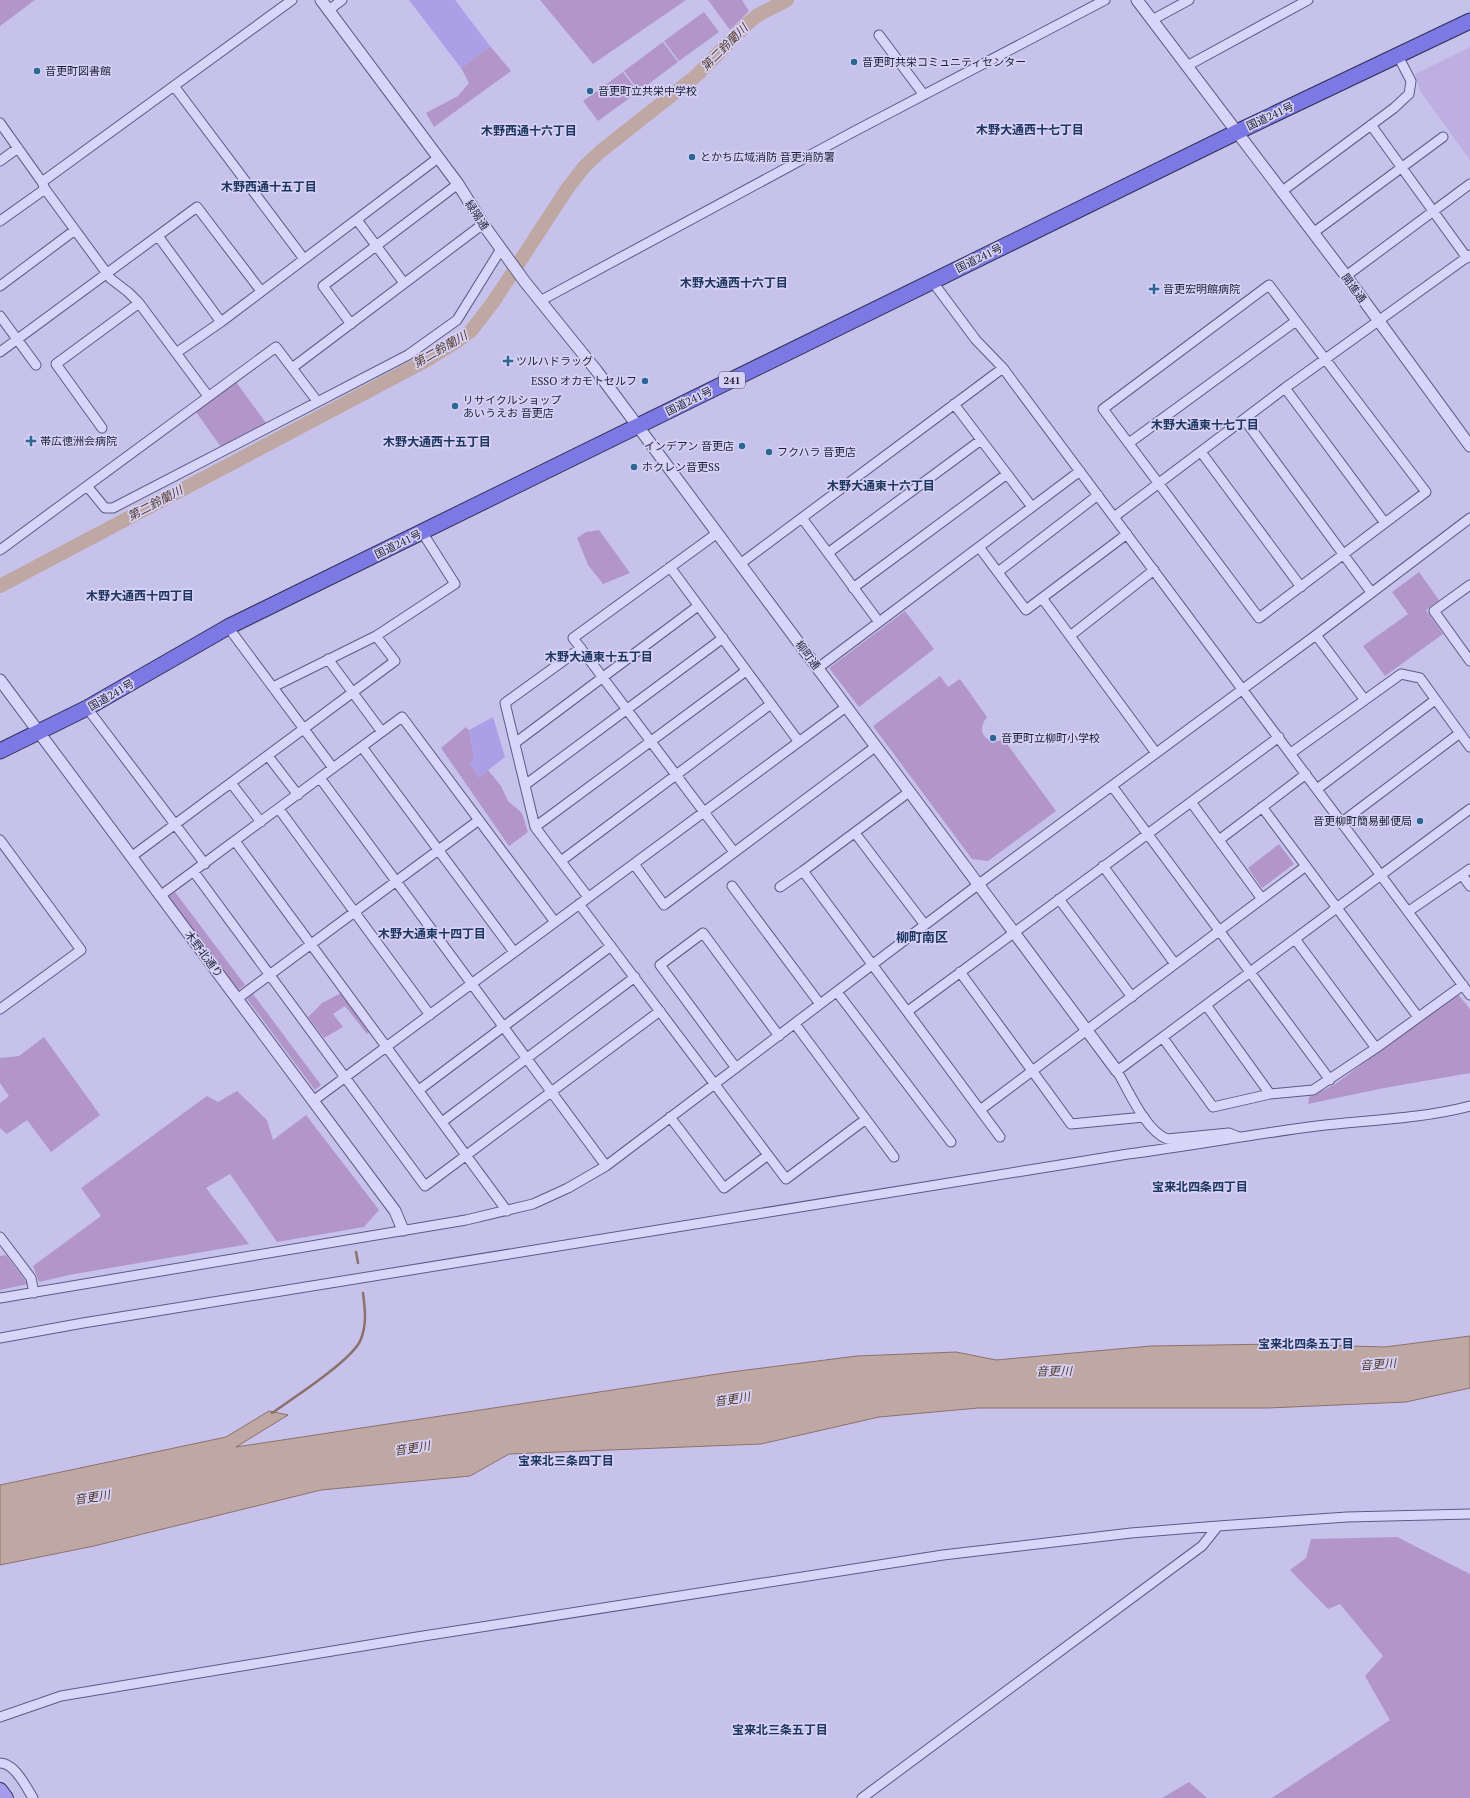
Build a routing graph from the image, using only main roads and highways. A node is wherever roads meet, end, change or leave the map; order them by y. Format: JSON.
{"nodes":[{"id":1,"x":1470,"y":21,"type":"edge"},
{"id":2,"x":0,"y":751,"type":"edge"},
{"id":3,"x":0,"y":1790,"type":"edge"},
{"id":4,"x":6,"y":1798,"type":"edge"}],
"edges":[{"from":1,"to":2,"type":"highway","name":"国道241号","number":"241"},
{"from":3,"to":4,"type":"main road"}]}
